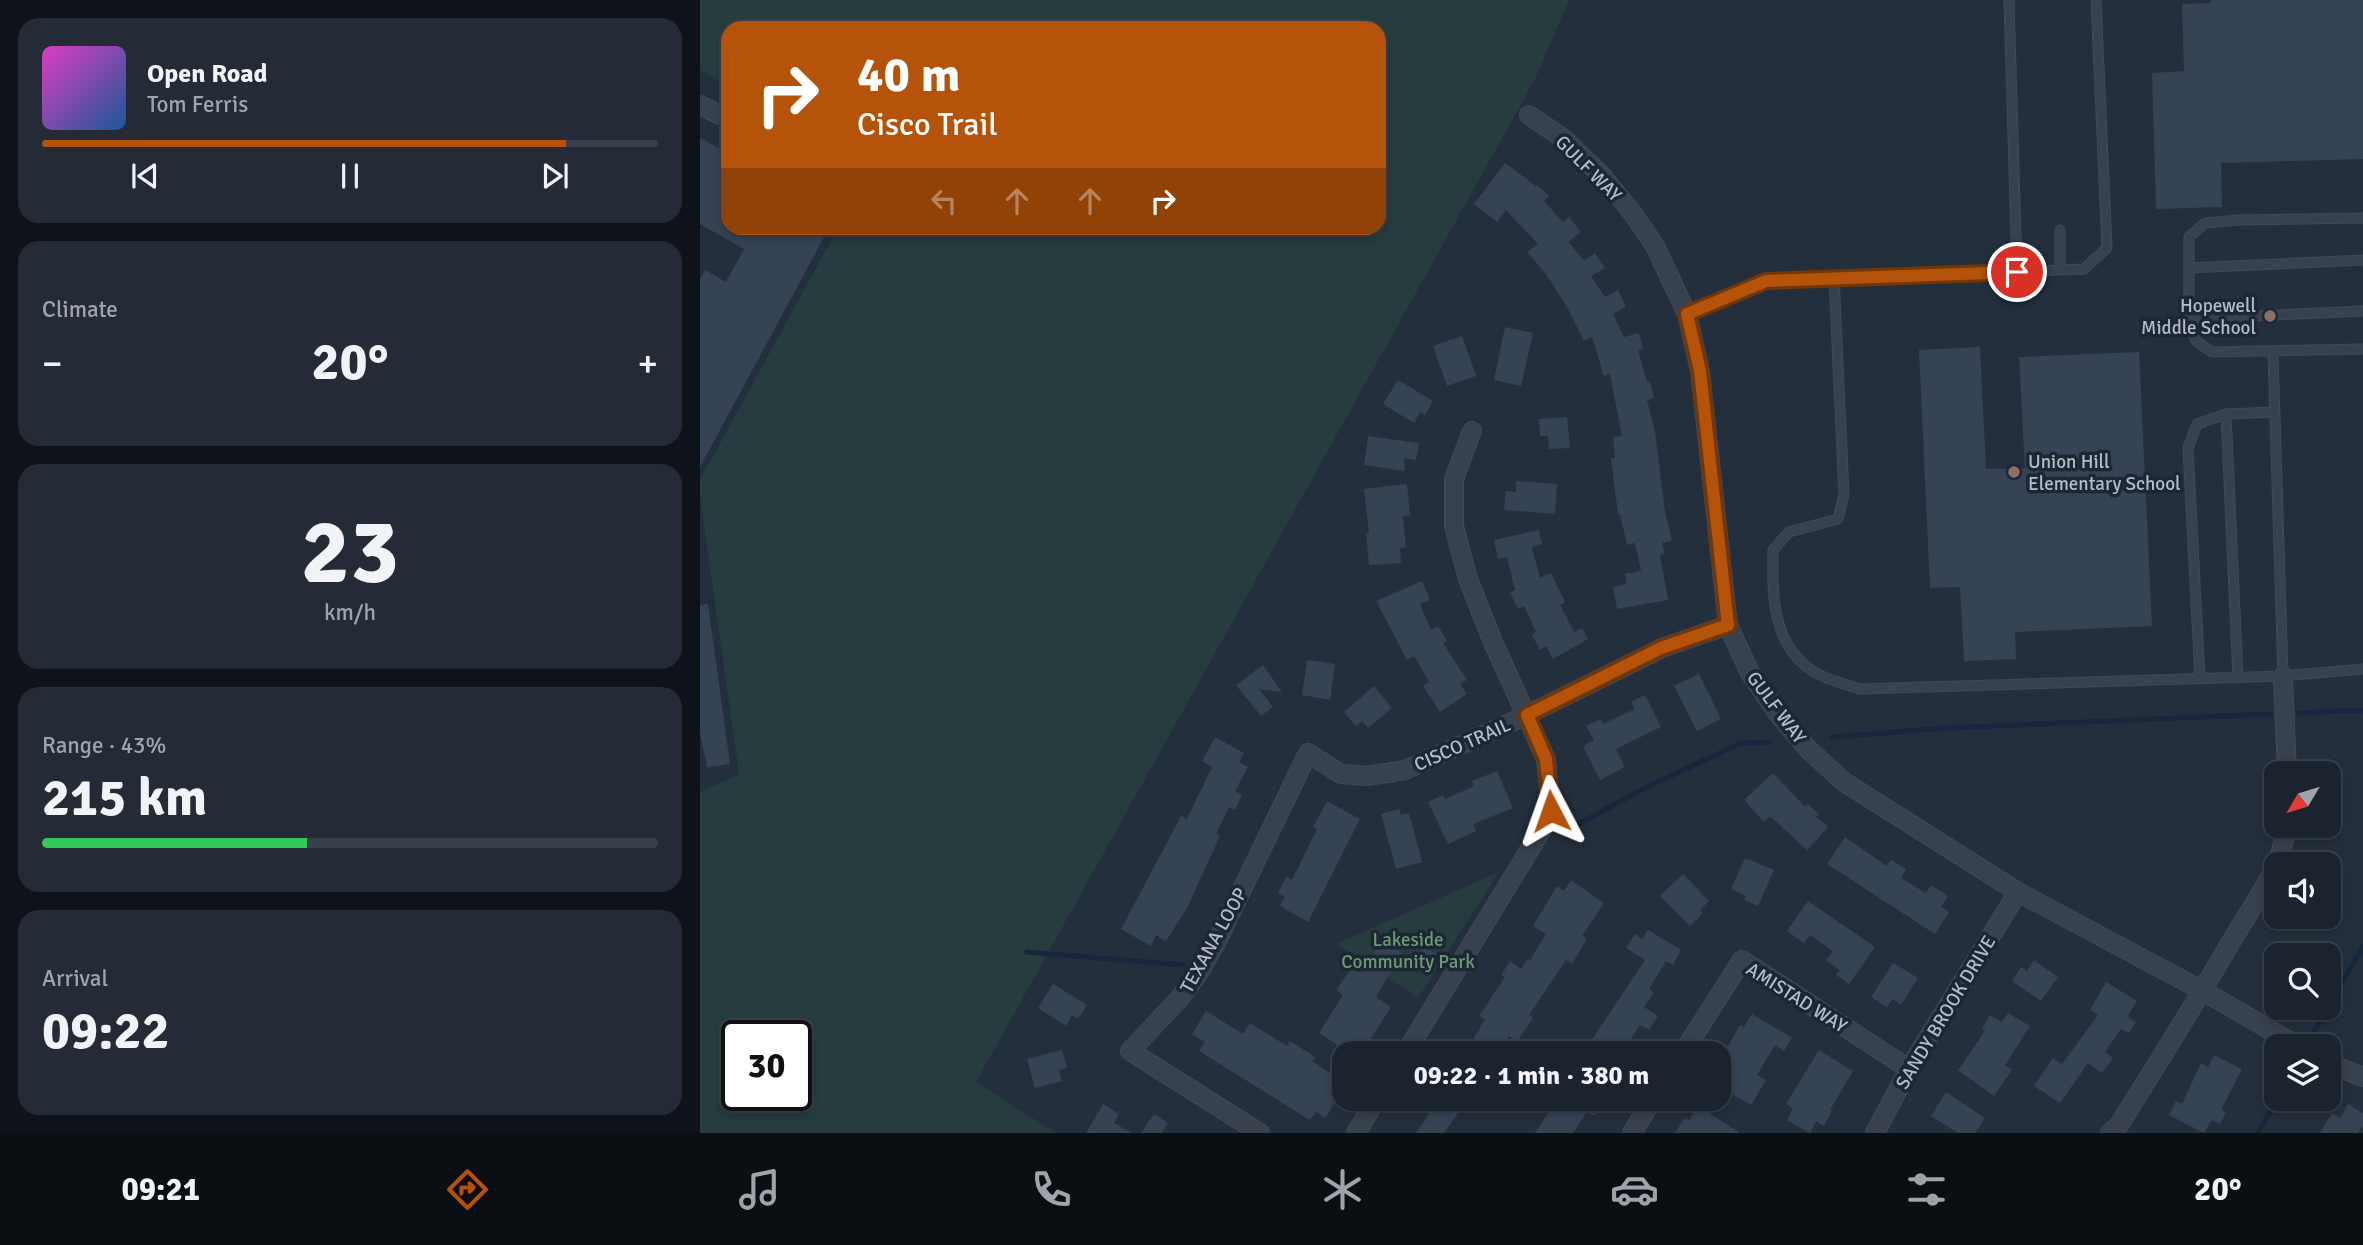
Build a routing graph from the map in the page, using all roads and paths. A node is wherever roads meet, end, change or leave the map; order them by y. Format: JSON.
{"nodes":[{"id":1,"x":2009,"y":0,"type":"edge"},
{"id":2,"x":2096,"y":0,"type":"edge"},
{"id":3,"x":700,"y":104,"type":"edge"},
{"id":4,"x":721,"y":115,"type":"edge"},
{"id":5,"x":1529,"y":115,"type":"dead end"},
{"id":6,"x":2363,"y":218,"type":"edge"},
{"id":7,"x":2060,"y":230,"type":"dead end"},
{"id":8,"x":2363,"y":260,"type":"edge"},
{"id":9,"x":2189,"y":268,"type":"junction"},
{"id":10,"x":2060,"y":270,"type":"junction"},
{"id":11,"x":2017,"y":272,"type":"junction"},
{"id":12,"x":1834,"y":277,"type":"junction"},
{"id":13,"x":2363,"y":310,"type":"edge"},
{"id":14,"x":1687,"y":314,"type":"junction"},
{"id":15,"x":2189,"y":319,"type":"junction"},
{"id":16,"x":2363,"y":349,"type":"edge"},
{"id":17,"x":2273,"y":352,"type":"junction"},
{"id":18,"x":2274,"y":412,"type":"junction"},
{"id":19,"x":2226,"y":414,"type":"junction"},
{"id":20,"x":1472,"y":431,"type":"dead end"},
{"id":21,"x":1728,"y":625,"type":"junction"},
{"id":22,"x":2363,"y":669,"type":"edge"},
{"id":23,"x":2283,"y":676,"type":"junction"},
{"id":24,"x":2238,"y":678,"type":"junction"},
{"id":25,"x":2200,"y":679,"type":"junction"},
{"id":26,"x":1527,"y":715,"type":"junction"},
{"id":27,"x":1308,"y":753,"type":"joint"},
{"id":28,"x":2286,"y":761,"type":"edge"},
{"id":29,"x":2285,"y":838,"type":"edge"},
{"id":30,"x":2018,"y":892,"type":"junction"},
{"id":31,"x":2203,"y":991,"type":"junction"},
{"id":32,"x":2277,"y":1034,"type":"edge"},
{"id":33,"x":1413,"y":1041,"type":"edge"},
{"id":34,"x":1690,"y":1041,"type":"edge"},
{"id":35,"x":2341,"y":1068,"type":"edge"},
{"id":36,"x":1909,"y":1069,"type":"junction"},
{"id":37,"x":2363,"y":1077,"type":"edge"},
{"id":38,"x":1370,"y":1111,"type":"edge"},
{"id":39,"x":1646,"y":1111,"type":"edge"},
{"id":40,"x":1260,"y":1133,"type":"edge"},
{"id":41,"x":1356,"y":1133,"type":"edge"},
{"id":42,"x":1632,"y":1133,"type":"edge"},
{"id":43,"x":1875,"y":1133,"type":"edge"},
{"id":44,"x":2110,"y":1133,"type":"edge"}],
"edges":[{"from":1,"to":11,"type":"lane"},
{"from":2,"to":10,"type":"lane"},
{"from":3,"to":4,"type":"street"},
{"from":5,"to":14,"type":"street","name":"GULF WAY"},
{"from":6,"to":9,"type":"lane"},
{"from":7,"to":10,"type":"lane"},
{"from":8,"to":9,"type":"lane"},
{"from":9,"to":15,"type":"lane"},
{"from":10,"to":11,"type":"lane"},
{"from":11,"to":12,"type":"lane"},
{"from":12,"to":14,"type":"lane"},
{"from":12,"to":25,"type":"lane"},
{"from":13,"to":15,"type":"lane"},
{"from":14,"to":21,"type":"street","name":"GULF WAY"},
{"from":15,"to":17,"type":"lane"},
{"from":16,"to":17,"type":"lane"},
{"from":17,"to":18,"type":"lane"},
{"from":18,"to":19,"type":"lane"},
{"from":18,"to":23,"type":"lane"},
{"from":19,"to":24,"type":"lane"},
{"from":19,"to":25,"type":"lane"},
{"from":20,"to":26,"type":"street"},
{"from":21,"to":26,"type":"street","name":"CISCO TRAIL"},
{"from":21,"to":30,"type":"street","name":"GULF WAY"},
{"from":22,"to":23,"type":"lane"},
{"from":23,"to":24,"type":"lane"},
{"from":23,"to":28,"type":"street"},
{"from":24,"to":25,"type":"lane"},
{"from":26,"to":27,"type":"street","name":"CISCO TRAIL"},
{"from":26,"to":33,"type":"street"},
{"from":27,"to":40,"type":"street","name":"TEXANA LOOP"},
{"from":29,"to":31,"type":"street"},
{"from":30,"to":31,"type":"street","name":"GULF WAY"},
{"from":30,"to":36,"type":"street","name":"SANDY BROOK DRIVE"},
{"from":31,"to":32,"type":"street","name":"GULF WAY"},
{"from":31,"to":44,"type":"street"},
{"from":34,"to":36,"type":"street","name":"AMISTAD WAY"},
{"from":35,"to":37,"type":"street"},
{"from":36,"to":43,"type":"street","name":"SANDY BROOK DRIVE"},
{"from":38,"to":41,"type":"street"},
{"from":39,"to":42,"type":"street"}]}
